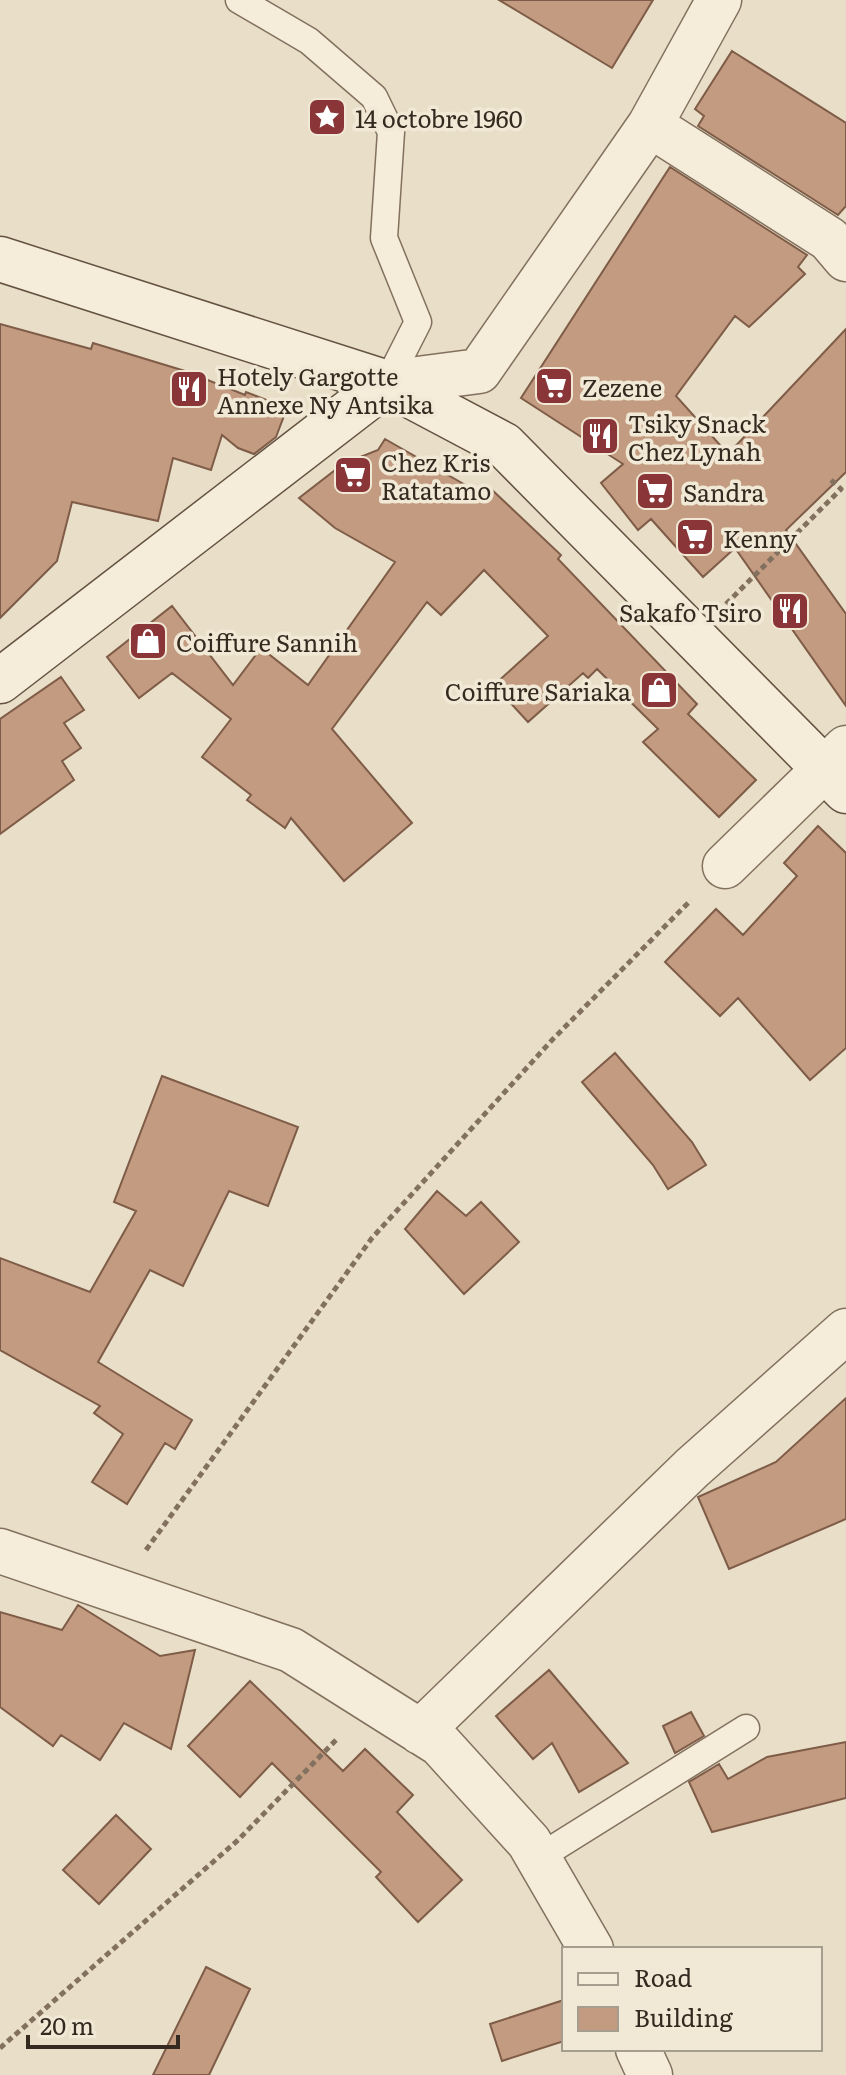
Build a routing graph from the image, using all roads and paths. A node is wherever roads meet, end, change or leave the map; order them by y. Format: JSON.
{"nodes":[{"id":1,"x":239,"y":0,"type":"edge"},
{"id":2,"x":719,"y":0,"type":"edge"},
{"id":3,"x":650,"y":125,"type":"junction"},
{"id":4,"x":0,"y":259,"type":"edge"},
{"id":5,"x":846,"y":259,"type":"edge"},
{"id":6,"x":387,"y":383,"type":"junction"},
{"id":7,"x":830,"y":479,"type":"dead end"},
{"id":8,"x":694,"y":635,"type":"junction"},
{"id":9,"x":0,"y":681,"type":"edge"},
{"id":10,"x":839,"y":769,"type":"edge"},
{"id":11,"x":725,"y":866,"type":"joint"},
{"id":12,"x":846,"y":1331,"type":"edge"},
{"id":13,"x":0,"y":1551,"type":"edge"},
{"id":14,"x":118,"y":1589,"type":"junction"},
{"id":15,"x":374,"y":1702,"type":"junction"},
{"id":16,"x":746,"y":1728,"type":"dead end"},
{"id":17,"x":420,"y":1732,"type":"junction"},
{"id":18,"x":538,"y":1858,"type":"junction"},
{"id":19,"x":590,"y":1947,"type":"edge"},
{"id":20,"x":0,"y":2048,"type":"edge"},
{"id":21,"x":639,"y":2051,"type":"edge"},
{"id":22,"x":650,"y":2075,"type":"edge"}],
"edges":[{"from":1,"to":6,"type":"lane"},
{"from":2,"to":3,"type":"street"},
{"from":3,"to":5,"type":"street"},
{"from":3,"to":6,"type":"street"},
{"from":4,"to":6,"type":"street"},
{"from":6,"to":8,"type":"street"},
{"from":6,"to":9,"type":"street"},
{"from":7,"to":8,"type":"path"},
{"from":8,"to":10,"type":"street"},
{"from":10,"to":11,"type":"street"},
{"from":11,"to":14,"type":"path"},
{"from":12,"to":17,"type":"street"},
{"from":13,"to":14,"type":"street"},
{"from":14,"to":15,"type":"street"},
{"from":15,"to":17,"type":"street"},
{"from":15,"to":20,"type":"path"},
{"from":16,"to":18,"type":"lane"},
{"from":17,"to":18,"type":"street"},
{"from":18,"to":19,"type":"street"},
{"from":21,"to":22,"type":"street"}]}
